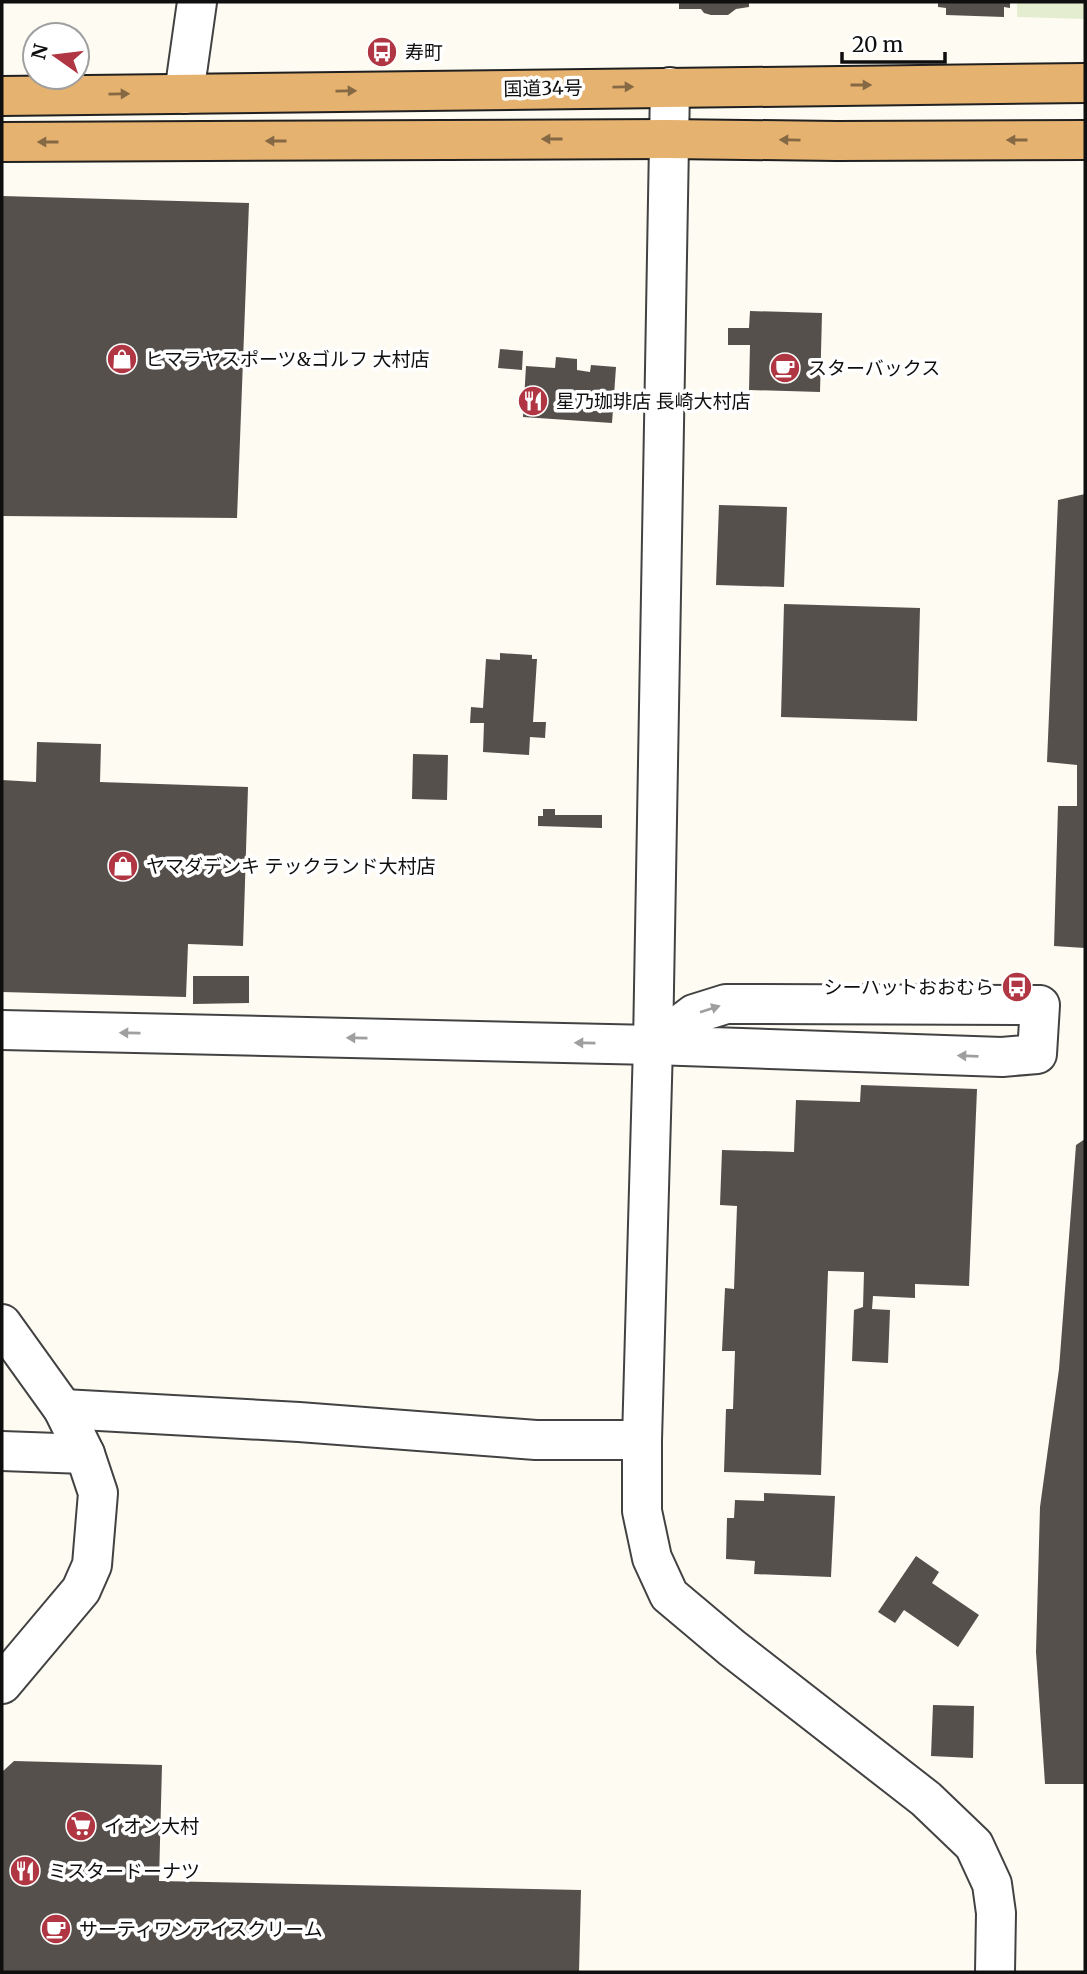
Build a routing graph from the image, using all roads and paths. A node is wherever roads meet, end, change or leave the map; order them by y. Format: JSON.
{"nodes":[{"id":1,"x":197,"y":2,"type":"edge"},
{"id":2,"x":1085,"y":83,"type":"edge"},
{"id":3,"x":670,"y":87,"type":"junction"},
{"id":4,"x":184,"y":93,"type":"junction"},
{"id":5,"x":2,"y":96,"type":"edge"},
{"id":6,"x":669,"y":139,"type":"junction"},
{"id":7,"x":1085,"y":140,"type":"edge"},
{"id":8,"x":2,"y":142,"type":"edge"},
{"id":9,"x":2,"y":1030,"type":"edge"},
{"id":10,"x":653,"y":1045,"type":"junction"},
{"id":11,"x":2,"y":1324,"type":"edge"},
{"id":12,"x":63,"y":1409,"type":"junction"},
{"id":13,"x":642,"y":1440,"type":"junction"},
{"id":14,"x":2,"y":1451,"type":"edge"},
{"id":15,"x":85,"y":1454,"type":"junction"},
{"id":16,"x":2,"y":1684,"type":"edge"},
{"id":17,"x":995,"y":1972,"type":"edge"}],
"edges":[{"from":1,"to":4,"type":"street"},
{"from":3,"to":2,"type":"highway","name":"国道34号","one_way":true},
{"from":4,"to":3,"type":"highway","name":"国道34号","one_way":true},
{"from":3,"to":6,"type":"street"},
{"from":5,"to":4,"type":"highway","name":"国道34号","one_way":true},
{"from":7,"to":6,"type":"highway","one_way":true},
{"from":6,"to":8,"type":"highway","one_way":true},
{"from":6,"to":10,"type":"street"},
{"from":10,"to":9,"type":"street","one_way":true},
{"from":10,"to":10,"type":"street","one_way":true},
{"from":10,"to":13,"type":"street"},
{"from":11,"to":12,"type":"street"},
{"from":12,"to":13,"type":"street"},
{"from":12,"to":15,"type":"street"},
{"from":13,"to":17,"type":"street"},
{"from":14,"to":15,"type":"street"},
{"from":15,"to":16,"type":"street"}]}
